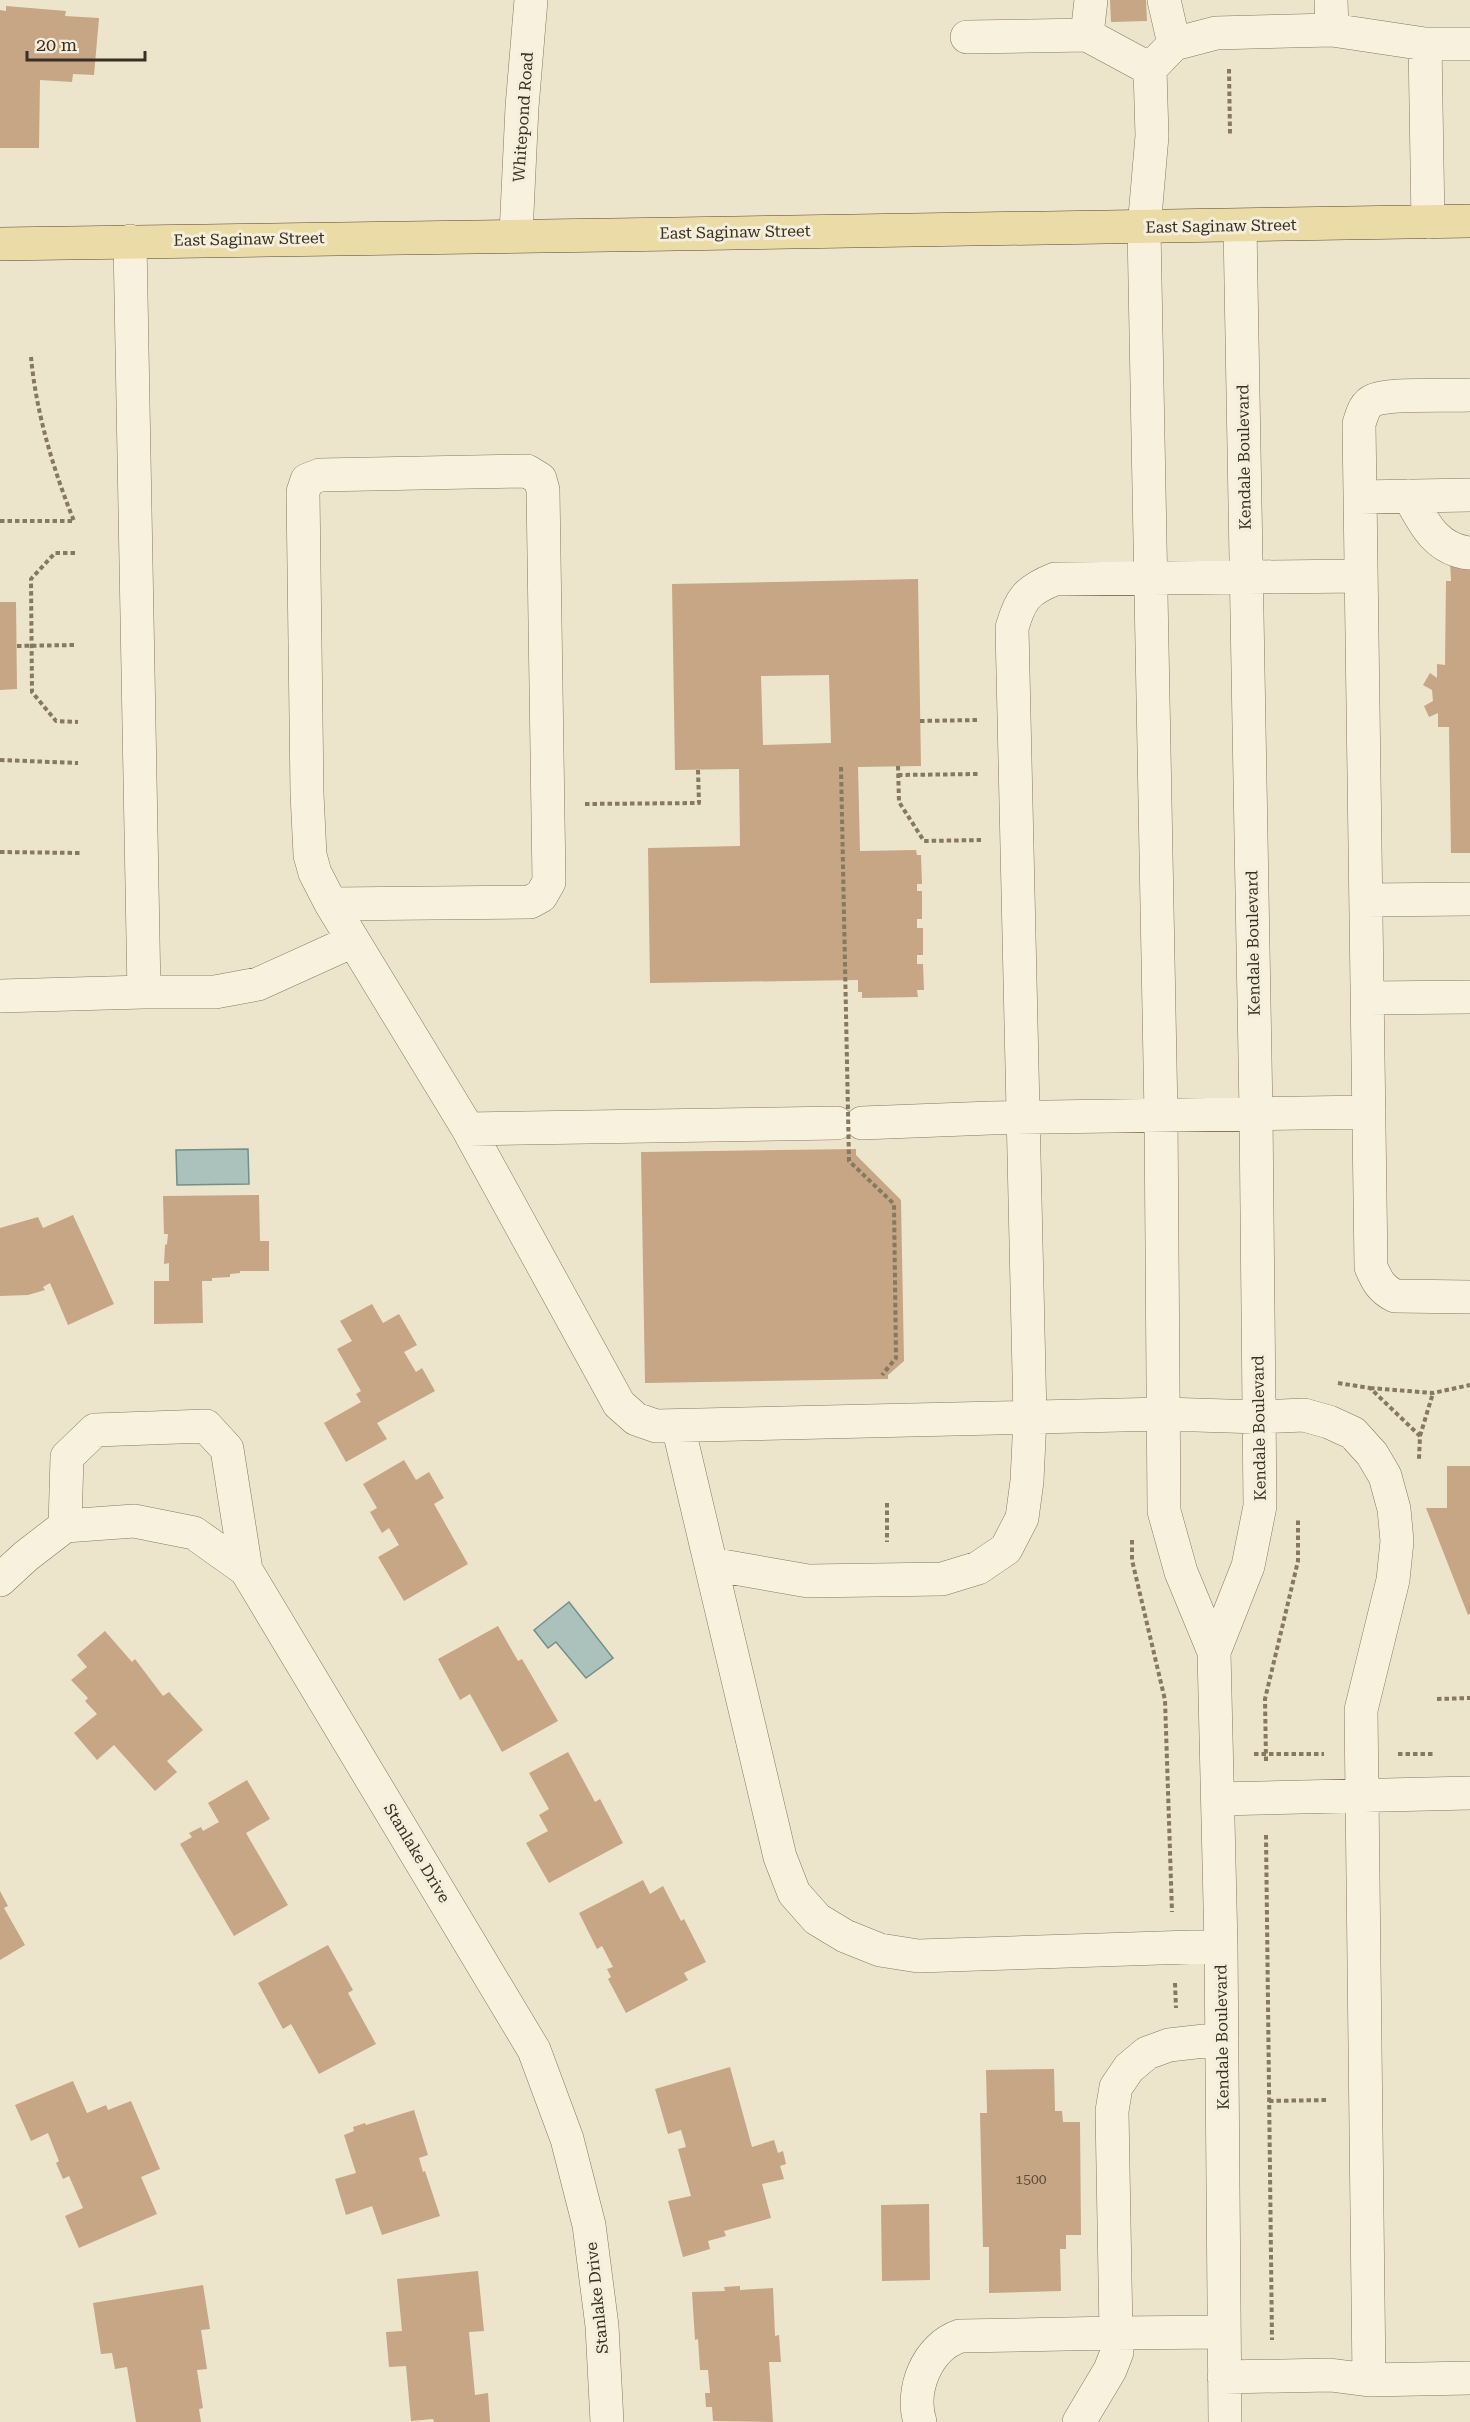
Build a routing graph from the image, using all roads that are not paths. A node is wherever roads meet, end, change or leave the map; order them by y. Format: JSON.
{"nodes":[{"id":1,"x":531,"y":0,"type":"edge"},
{"id":2,"x":1091,"y":0,"type":"edge"},
{"id":3,"x":1164,"y":0,"type":"edge"},
{"id":4,"x":1332,"y":15,"type":"edge"},
{"id":5,"x":1087,"y":35,"type":"junction"},
{"id":6,"x":967,"y":37,"type":"dead end"},
{"id":7,"x":1174,"y":44,"type":"junction"},
{"id":8,"x":1425,"y":44,"type":"junction"},
{"id":9,"x":1470,"y":44,"type":"edge"},
{"id":10,"x":1150,"y":69,"type":"junction"},
{"id":11,"x":1470,"y":221,"type":"edge"},
{"id":12,"x":1428,"y":222,"type":"junction"},
{"id":13,"x":1240,"y":226,"type":"junction"},
{"id":14,"x":1144,"y":228,"type":"junction"},
{"id":15,"x":516,"y":234,"type":"junction"},
{"id":16,"x":130,"y":241,"type":"junction"},
{"id":17,"x":0,"y":244,"type":"edge"},
{"id":18,"x":1470,"y":395,"type":"edge"},
{"id":19,"x":1470,"y":495,"type":"edge"},
{"id":20,"x":1409,"y":496,"type":"junction"},
{"id":21,"x":1360,"y":497,"type":"junction"},
{"id":22,"x":1470,"y":553,"type":"edge"},
{"id":23,"x":1361,"y":576,"type":"junction"},
{"id":24,"x":1150,"y":578,"type":"junction"},
{"id":25,"x":1246,"y":578,"type":"junction"},
{"id":26,"x":1470,"y":899,"type":"edge"},
{"id":27,"x":1366,"y":900,"type":"junction"},
{"id":28,"x":331,"y":904,"type":"junction"},
{"id":29,"x":353,"y":941,"type":"junction"},
{"id":30,"x":144,"y":992,"type":"junction"},
{"id":31,"x":0,"y":996,"type":"edge"},
{"id":32,"x":1470,"y":997,"type":"edge"},
{"id":33,"x":1368,"y":998,"type":"junction"},
{"id":34,"x":1369,"y":1112,"type":"junction"},
{"id":35,"x":1256,"y":1113,"type":"junction"},
{"id":36,"x":1161,"y":1114,"type":"junction"},
{"id":37,"x":1024,"y":1118,"type":"junction"},
{"id":38,"x":468,"y":1129,"type":"junction"},
{"id":39,"x":1470,"y":1297,"type":"edge"},
{"id":40,"x":1164,"y":1414,"type":"junction"},
{"id":41,"x":1259,"y":1417,"type":"junction"},
{"id":42,"x":1030,"y":1418,"type":"junction"},
{"id":43,"x":678,"y":1426,"type":"junction"},
{"id":44,"x":65,"y":1526,"type":"junction"},
{"id":45,"x":711,"y":1564,"type":"junction"},
{"id":46,"x":246,"y":1570,"type":"junction"},
{"id":47,"x":0,"y":1580,"type":"edge"},
{"id":48,"x":1214,"y":1652,"type":"junction"},
{"id":49,"x":1470,"y":1793,"type":"edge"},
{"id":50,"x":1363,"y":1794,"type":"junction"},
{"id":51,"x":1218,"y":1799,"type":"junction"},
{"id":52,"x":1221,"y":1946,"type":"junction"},
{"id":53,"x":1222,"y":2039,"type":"junction"},
{"id":54,"x":1224,"y":2332,"type":"junction"},
{"id":55,"x":1116,"y":2333,"type":"junction"},
{"id":56,"x":1224,"y":2377,"type":"junction"},
{"id":57,"x":1470,"y":2378,"type":"edge"},
{"id":58,"x":1369,"y":2380,"type":"junction"},
{"id":59,"x":607,"y":2422,"type":"edge"},
{"id":60,"x":920,"y":2422,"type":"edge"},
{"id":61,"x":1079,"y":2422,"type":"edge"},
{"id":62,"x":1226,"y":2422,"type":"edge"}],
"edges":[{"from":1,"to":15,"type":"street","name":"Whitepond Road"},
{"from":2,"to":5,"type":"street"},
{"from":3,"to":7,"type":"street"},
{"from":4,"to":7,"type":"street"},
{"from":4,"to":8,"type":"street"},
{"from":5,"to":6,"type":"street"},
{"from":5,"to":10,"type":"street"},
{"from":7,"to":10,"type":"street"},
{"from":8,"to":9,"type":"street"},
{"from":8,"to":12,"type":"street"},
{"from":10,"to":14,"type":"street","name":"Kendale Boulevard"},
{"from":11,"to":12,"type":"main road","name":"East Saginaw Street"},
{"from":12,"to":13,"type":"main road","name":"East Saginaw Street"},
{"from":13,"to":14,"type":"main road","name":"East Saginaw Street"},
{"from":13,"to":25,"type":"street","name":"Kendale Boulevard"},
{"from":14,"to":15,"type":"main road","name":"East Saginaw Street"},
{"from":14,"to":24,"type":"street","name":"Kendale Boulevard"},
{"from":15,"to":16,"type":"main road","name":"East Saginaw Street"},
{"from":16,"to":17,"type":"main road","name":"East Saginaw Street"},
{"from":16,"to":30,"type":"street"},
{"from":18,"to":21,"type":"street"},
{"from":19,"to":20,"type":"street"},
{"from":20,"to":21,"type":"street"},
{"from":20,"to":22,"type":"street"},
{"from":21,"to":23,"type":"street"},
{"from":23,"to":25,"type":"street"},
{"from":23,"to":27,"type":"street"},
{"from":24,"to":25,"type":"street"},
{"from":24,"to":36,"type":"street","name":"Kendale Boulevard"},
{"from":24,"to":37,"type":"street"},
{"from":25,"to":35,"type":"street","name":"Kendale Boulevard"},
{"from":26,"to":27,"type":"street"},
{"from":27,"to":33,"type":"street"},
{"from":28,"to":28,"type":"street"},
{"from":28,"to":29,"type":"street"},
{"from":29,"to":30,"type":"street"},
{"from":29,"to":38,"type":"street"},
{"from":30,"to":31,"type":"street"},
{"from":32,"to":33,"type":"street"},
{"from":33,"to":34,"type":"street"},
{"from":34,"to":35,"type":"street"},
{"from":34,"to":39,"type":"street"},
{"from":35,"to":36,"type":"street"},
{"from":35,"to":41,"type":"street","name":"Kendale Boulevard"},
{"from":36,"to":37,"type":"street"},
{"from":36,"to":40,"type":"street","name":"Kendale Boulevard"},
{"from":37,"to":38,"type":"street"},
{"from":37,"to":42,"type":"street"},
{"from":38,"to":43,"type":"street"},
{"from":40,"to":41,"type":"street"},
{"from":40,"to":42,"type":"street"},
{"from":40,"to":48,"type":"street","name":"Kendale Boulevard"},
{"from":41,"to":48,"type":"street","name":"Kendale Boulevard"},
{"from":41,"to":50,"type":"street"},
{"from":42,"to":43,"type":"street"},
{"from":42,"to":45,"type":"street"},
{"from":43,"to":45,"type":"street"},
{"from":44,"to":46,"type":"street","name":"Stanlake Drive"},
{"from":44,"to":46,"type":"street"},
{"from":44,"to":47,"type":"street"},
{"from":45,"to":52,"type":"street"},
{"from":46,"to":59,"type":"street","name":"Stanlake Drive"},
{"from":48,"to":51,"type":"street","name":"Kendale Boulevard"},
{"from":49,"to":50,"type":"street"},
{"from":50,"to":51,"type":"street"},
{"from":50,"to":58,"type":"street"},
{"from":51,"to":52,"type":"street","name":"Kendale Boulevard"},
{"from":52,"to":53,"type":"street","name":"Kendale Boulevard"},
{"from":53,"to":54,"type":"street","name":"Kendale Boulevard"},
{"from":53,"to":55,"type":"street"},
{"from":54,"to":55,"type":"street"},
{"from":54,"to":56,"type":"street","name":"Kendale Boulevard"},
{"from":55,"to":60,"type":"street"},
{"from":55,"to":61,"type":"street"},
{"from":56,"to":58,"type":"street"},
{"from":56,"to":62,"type":"street","name":"Kendale Boulevard"},
{"from":57,"to":58,"type":"street"}]}
